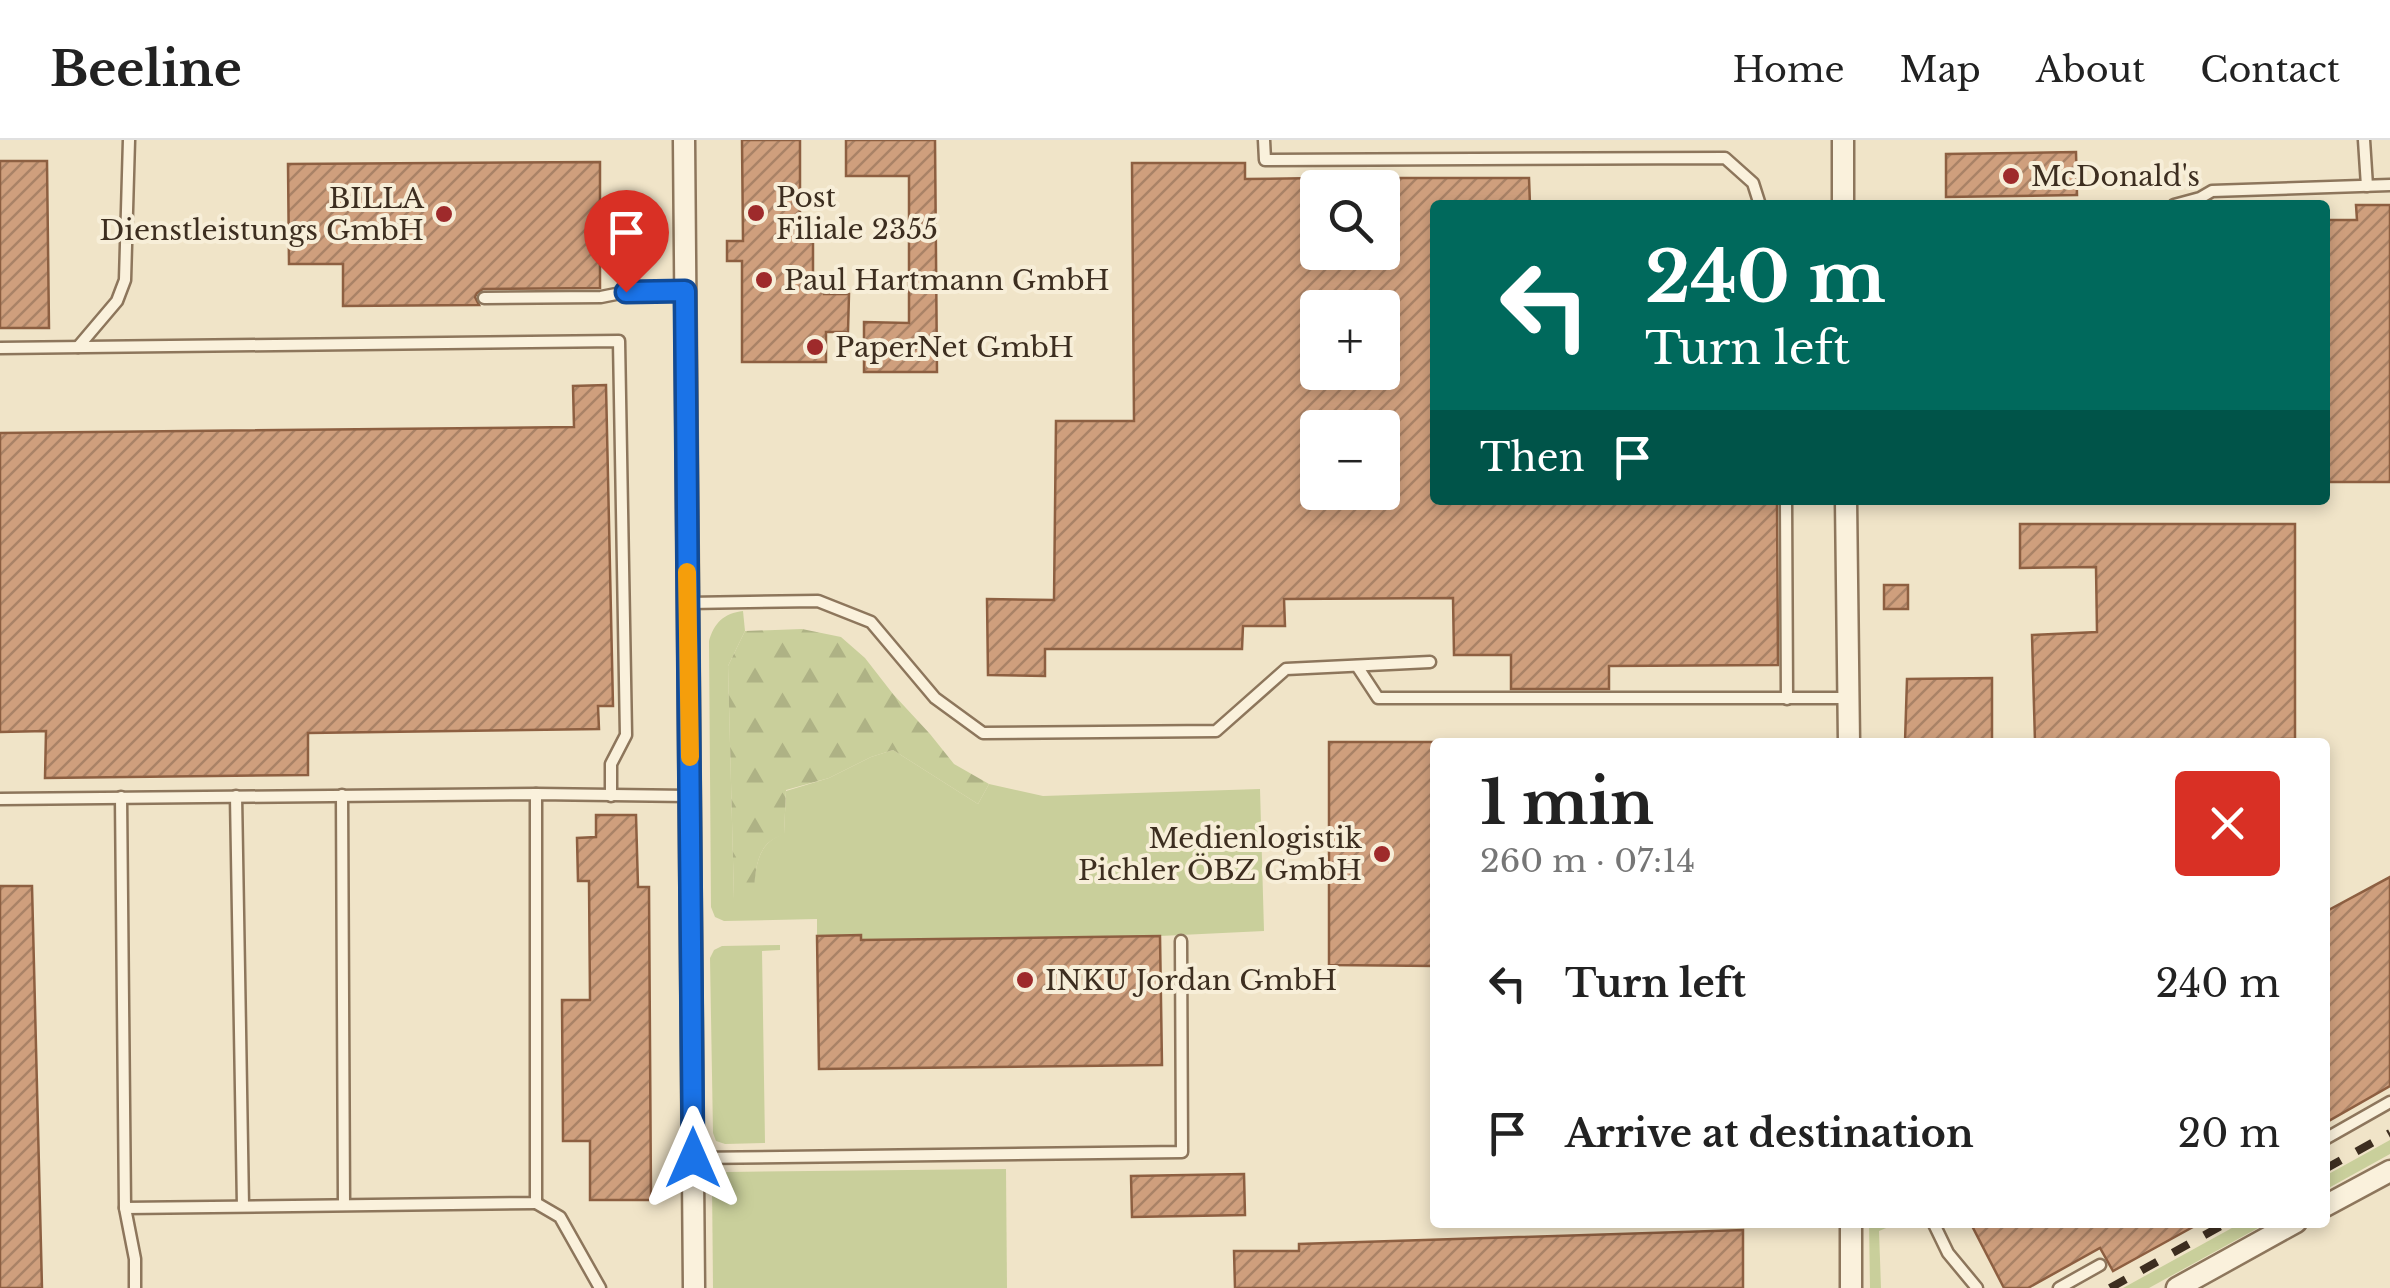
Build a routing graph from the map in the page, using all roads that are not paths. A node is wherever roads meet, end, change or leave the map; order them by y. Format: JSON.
{"nodes":[{"id":1,"x":130,"y":140,"type":"edge"},
{"id":2,"x":684,"y":140,"type":"edge"},
{"id":3,"x":1264,"y":140,"type":"edge"},
{"id":4,"x":1843,"y":140,"type":"edge"},
{"id":5,"x":2364,"y":140,"type":"edge"},
{"id":6,"x":2390,"y":185,"type":"edge"},
{"id":7,"x":2367,"y":186,"type":"junction"},
{"id":8,"x":1759,"y":200,"type":"edge"},
{"id":9,"x":1843,"y":200,"type":"edge"},
{"id":10,"x":2193,"y":200,"type":"edge"},
{"id":11,"x":685,"y":291,"type":"junction"},
{"id":12,"x":484,"y":298,"type":"dead end"},
{"id":13,"x":0,"y":348,"type":"edge"},
{"id":14,"x":78,"y":348,"type":"junction"},
{"id":15,"x":1786,"y":505,"type":"edge"},
{"id":16,"x":1846,"y":505,"type":"edge"},
{"id":17,"x":688,"y":603,"type":"junction"},
{"id":18,"x":1430,"y":662,"type":"dead end"},
{"id":19,"x":1357,"y":666,"type":"junction"},
{"id":20,"x":1788,"y":698,"type":"junction"},
{"id":21,"x":1848,"y":698,"type":"junction"},
{"id":22,"x":1849,"y":738,"type":"edge"},
{"id":23,"x":536,"y":794,"type":"junction"},
{"id":24,"x":342,"y":795,"type":"junction"},
{"id":25,"x":236,"y":796,"type":"junction"},
{"id":26,"x":611,"y":796,"type":"junction"},
{"id":27,"x":690,"y":796,"type":"junction"},
{"id":28,"x":121,"y":797,"type":"junction"},
{"id":29,"x":0,"y":799,"type":"edge"},
{"id":30,"x":1181,"y":941,"type":"dead end"},
{"id":31,"x":2390,"y":1102,"type":"edge"},
{"id":32,"x":2330,"y":1136,"type":"edge"},
{"id":33,"x":693,"y":1158,"type":"junction"},
{"id":34,"x":2390,"y":1171,"type":"edge"},
{"id":35,"x":2330,"y":1203,"type":"edge"},
{"id":36,"x":344,"y":1204,"type":"junction"},
{"id":37,"x":536,"y":1204,"type":"junction"},
{"id":38,"x":243,"y":1206,"type":"junction"},
{"id":39,"x":125,"y":1208,"type":"junction"},
{"id":40,"x":1851,"y":1228,"type":"edge"},
{"id":41,"x":1937,"y":1228,"type":"edge"},
{"id":42,"x":2285,"y":1228,"type":"edge"},
{"id":43,"x":2100,"y":1265,"type":"dead end"},
{"id":44,"x":136,"y":1288,"type":"edge"},
{"id":45,"x":600,"y":1288,"type":"edge"},
{"id":46,"x":694,"y":1288,"type":"edge"},
{"id":47,"x":1851,"y":1288,"type":"edge"},
{"id":48,"x":1976,"y":1288,"type":"edge"},
{"id":49,"x":2060,"y":1288,"type":"edge"},
{"id":50,"x":2177,"y":1288,"type":"edge"}],
"edges":[{"from":1,"to":14,"type":"lane"},
{"from":2,"to":11,"type":"street"},
{"from":3,"to":8,"type":"lane"},
{"from":4,"to":9,"type":"street"},
{"from":5,"to":7,"type":"lane"},
{"from":6,"to":7,"type":"lane"},
{"from":7,"to":10,"type":"lane"},
{"from":11,"to":12,"type":"lane"},
{"from":11,"to":17,"type":"street"},
{"from":13,"to":14,"type":"lane"},
{"from":14,"to":26,"type":"lane"},
{"from":15,"to":20,"type":"lane"},
{"from":16,"to":21,"type":"street"},
{"from":17,"to":19,"type":"lane"},
{"from":17,"to":27,"type":"street"},
{"from":18,"to":19,"type":"lane"},
{"from":19,"to":20,"type":"lane"},
{"from":20,"to":21,"type":"lane"},
{"from":21,"to":22,"type":"street"},
{"from":23,"to":24,"type":"lane"},
{"from":23,"to":26,"type":"lane"},
{"from":23,"to":37,"type":"lane"},
{"from":24,"to":25,"type":"lane"},
{"from":24,"to":36,"type":"lane"},
{"from":25,"to":28,"type":"lane"},
{"from":25,"to":38,"type":"lane"},
{"from":26,"to":27,"type":"lane"},
{"from":27,"to":33,"type":"street"},
{"from":28,"to":29,"type":"lane"},
{"from":28,"to":39,"type":"lane"},
{"from":30,"to":33,"type":"lane"},
{"from":31,"to":32,"type":"lane"},
{"from":33,"to":46,"type":"street"},
{"from":34,"to":35,"type":"street"},
{"from":36,"to":37,"type":"lane"},
{"from":36,"to":38,"type":"lane"},
{"from":37,"to":45,"type":"lane"},
{"from":38,"to":39,"type":"lane"},
{"from":39,"to":44,"type":"lane"},
{"from":40,"to":47,"type":"street"},
{"from":41,"to":48,"type":"lane"},
{"from":42,"to":50,"type":"street"},
{"from":43,"to":49,"type":"lane"}]}
